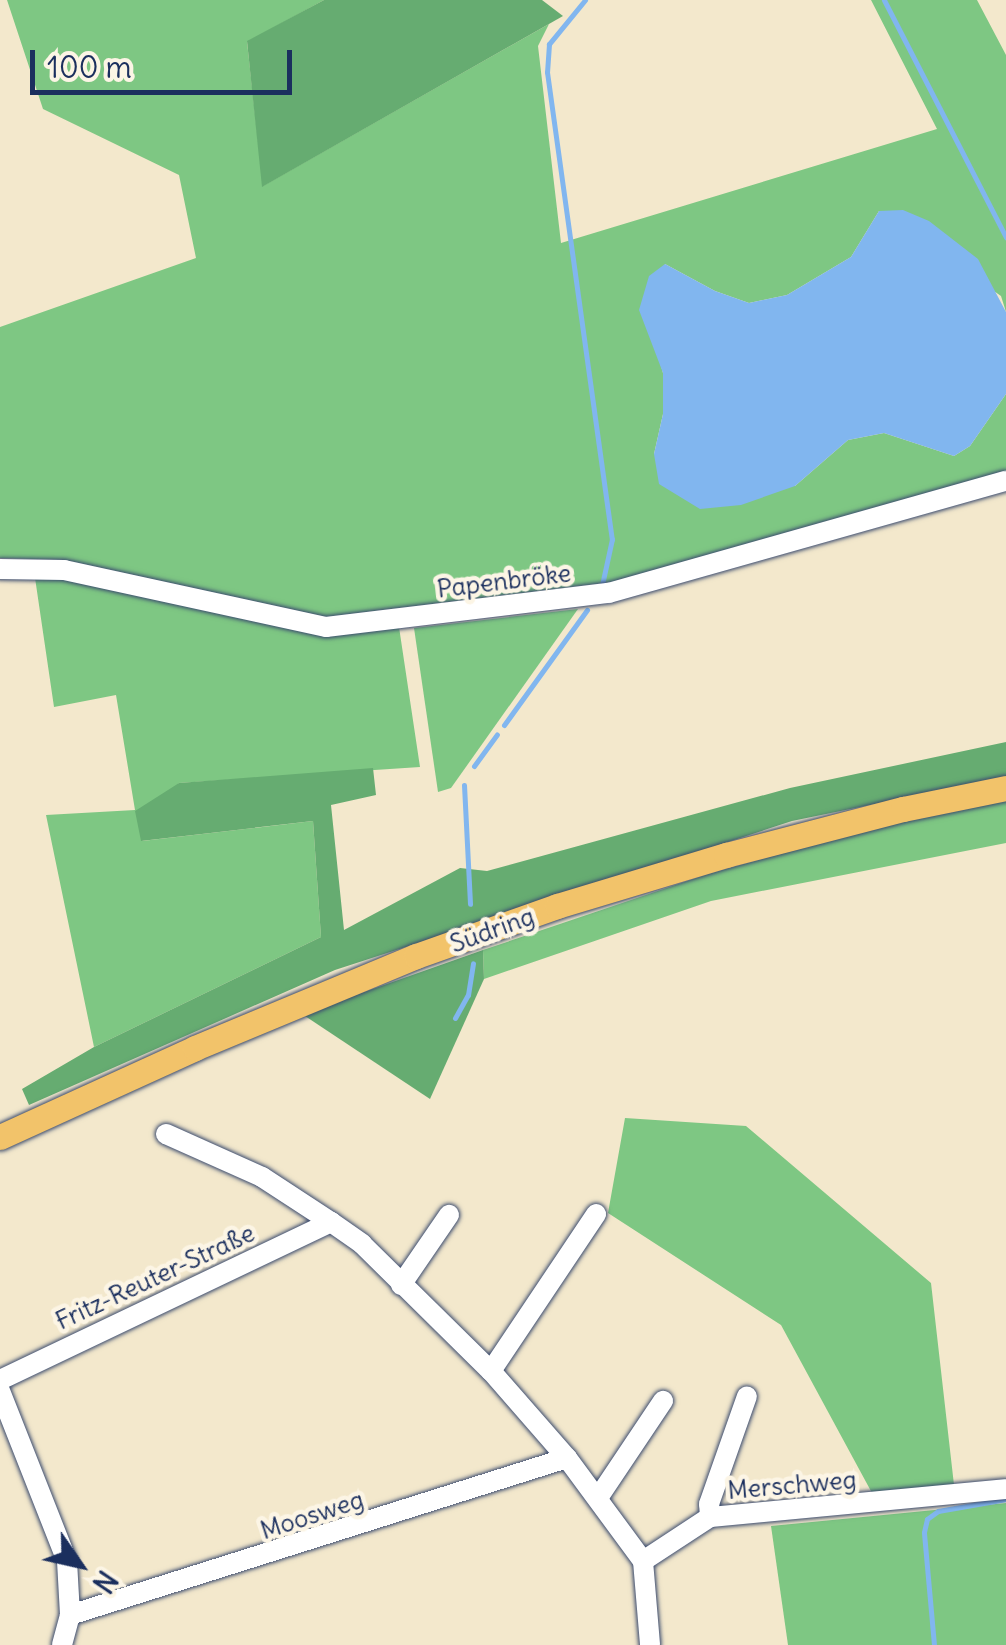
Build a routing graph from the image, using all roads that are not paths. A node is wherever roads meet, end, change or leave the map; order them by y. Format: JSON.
{"nodes":[{"id":1,"x":1006,"y":481,"type":"edge"},
{"id":2,"x":0,"y":569,"type":"edge"},
{"id":3,"x":1006,"y":788,"type":"edge"},
{"id":4,"x":166,"y":1134,"type":"dead end"},
{"id":5,"x":0,"y":1137,"type":"edge"},
{"id":6,"x":596,"y":1214,"type":"dead end"},
{"id":7,"x":449,"y":1215,"type":"dead end"},
{"id":8,"x":331,"y":1222,"type":"junction"},
{"id":9,"x":402,"y":1285,"type":"junction"},
{"id":10,"x":491,"y":1370,"type":"junction"},
{"id":11,"x":0,"y":1380,"type":"edge"},
{"id":12,"x":0,"y":1391,"type":"edge"},
{"id":13,"x":748,"y":1396,"type":"dead end"},
{"id":14,"x":663,"y":1401,"type":"dead end"},
{"id":15,"x":568,"y":1458,"type":"junction"},
{"id":16,"x":1006,"y":1489,"type":"edge"},
{"id":17,"x":598,"y":1498,"type":"junction"},
{"id":18,"x":710,"y":1517,"type":"junction"},
{"id":19,"x":643,"y":1560,"type":"junction"},
{"id":20,"x":70,"y":1614,"type":"junction"},
{"id":21,"x":62,"y":1645,"type":"edge"},
{"id":22,"x":650,"y":1645,"type":"edge"}],
"edges":[{"from":1,"to":2,"type":"street","name":"Papenbröke"},
{"from":3,"to":5,"type":"main road","name":"Südring"},
{"from":4,"to":8,"type":"street"},
{"from":6,"to":10,"type":"street"},
{"from":7,"to":9,"type":"street"},
{"from":8,"to":9,"type":"street"},
{"from":8,"to":11,"type":"street","name":"Fritz-Reuter-Straße"},
{"from":9,"to":10,"type":"street"},
{"from":10,"to":15,"type":"street"},
{"from":12,"to":20,"type":"street"},
{"from":13,"to":18,"type":"street"},
{"from":14,"to":17,"type":"street"},
{"from":15,"to":17,"type":"street"},
{"from":15,"to":20,"type":"street","name":"Moosweg"},
{"from":16,"to":18,"type":"street","name":"Merschweg"},
{"from":17,"to":19,"type":"street"},
{"from":18,"to":19,"type":"street","name":"Merschweg"},
{"from":19,"to":22,"type":"street"},
{"from":20,"to":21,"type":"street"}]}
